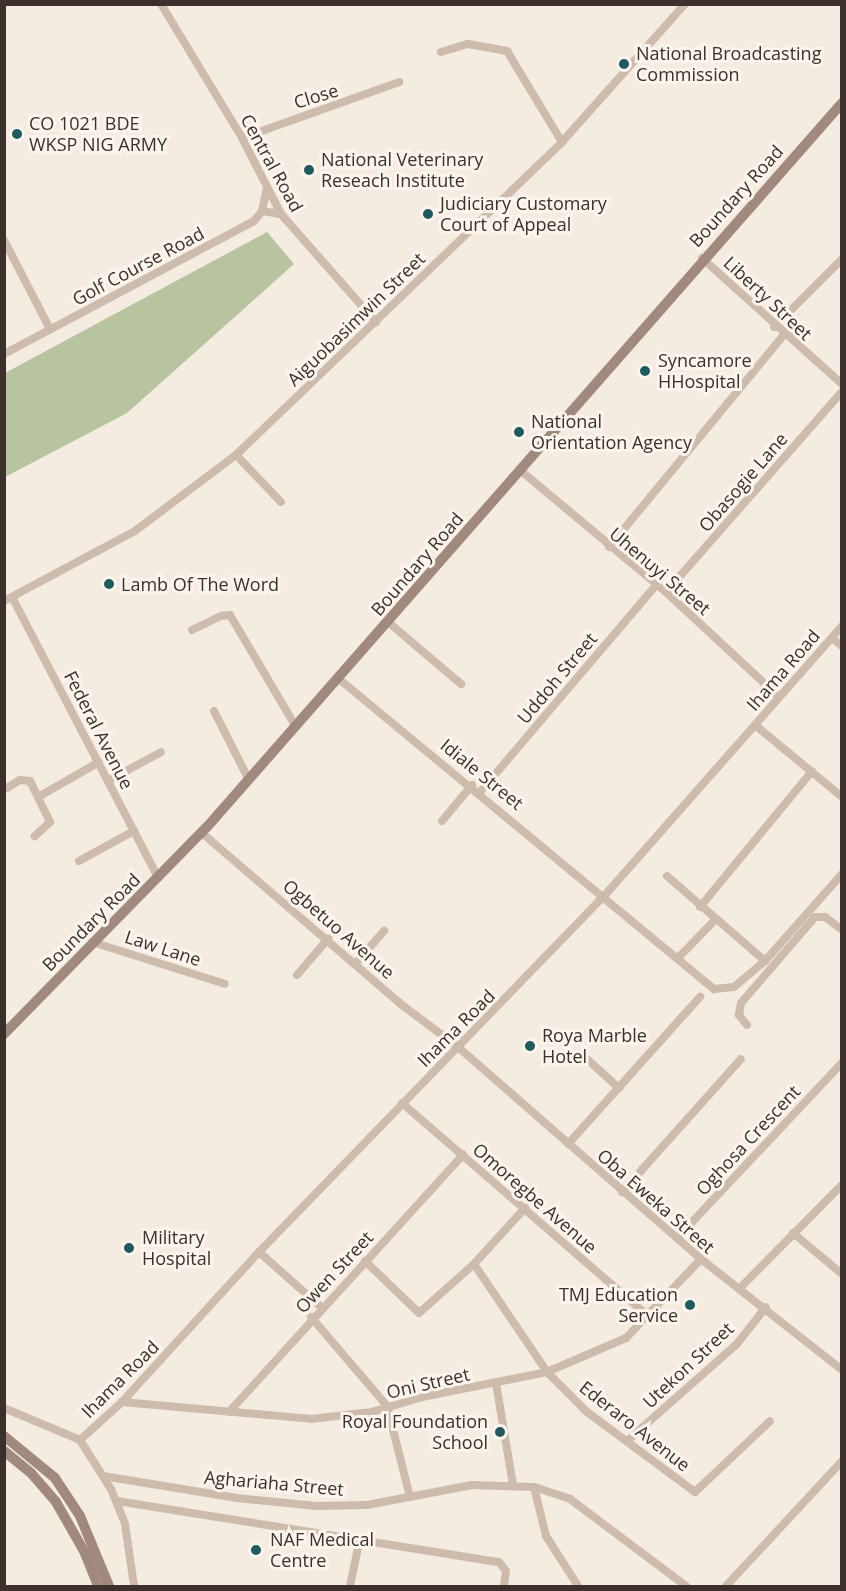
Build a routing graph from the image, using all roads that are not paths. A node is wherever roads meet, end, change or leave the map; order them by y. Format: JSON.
{"nodes":[{"id":1,"x":161,"y":4,"type":"edge"},
{"id":2,"x":685,"y":4,"type":"edge"},
{"id":3,"x":441,"y":52,"type":"dead end"},
{"id":4,"x":399,"y":82,"type":"dead end"},
{"id":5,"x":842,"y":102,"type":"edge"},
{"id":6,"x":242,"y":138,"type":"junction"},
{"id":7,"x":562,"y":142,"type":"junction"},
{"id":8,"x":267,"y":188,"type":"junction"},
{"id":9,"x":262,"y":210,"type":"junction"},
{"id":10,"x":281,"y":214,"type":"junction"},
{"id":11,"x":4,"y":240,"type":"edge"},
{"id":12,"x":702,"y":258,"type":"junction"},
{"id":13,"x":842,"y":259,"type":"edge"},
{"id":14,"x":376,"y":322,"type":"junction"},
{"id":15,"x":774,"y":327,"type":"junction"},
{"id":16,"x":50,"y":329,"type":"junction"},
{"id":17,"x":784,"y":335,"type":"junction"},
{"id":18,"x":4,"y":354,"type":"edge"},
{"id":19,"x":842,"y":384,"type":"edge"},
{"id":20,"x":842,"y":392,"type":"edge"},
{"id":21,"x":236,"y":455,"type":"junction"},
{"id":22,"x":520,"y":470,"type":"junction"},
{"id":23,"x":281,"y":502,"type":"dead end"},
{"id":24,"x":609,"y":547,"type":"junction"},
{"id":25,"x":657,"y":584,"type":"junction"},
{"id":26,"x":666,"y":592,"type":"junction"},
{"id":27,"x":8,"y":599,"type":"edge"},
{"id":28,"x":388,"y":622,"type":"junction"},
{"id":29,"x":842,"y":626,"type":"edge"},
{"id":30,"x":192,"y":630,"type":"dead end"},
{"id":31,"x":832,"y":638,"type":"junction"},
{"id":32,"x":842,"y":646,"type":"edge"},
{"id":33,"x":339,"y":679,"type":"junction"},
{"id":34,"x":461,"y":684,"type":"dead end"},
{"id":35,"x":779,"y":697,"type":"junction"},
{"id":36,"x":214,"y":711,"type":"dead end"},
{"id":37,"x":755,"y":724,"type":"junction"},
{"id":38,"x":296,"y":727,"type":"junction"},
{"id":39,"x":161,"y":752,"type":"dead end"},
{"id":40,"x":99,"y":762,"type":"junction"},
{"id":41,"x":812,"y":771,"type":"junction"},
{"id":42,"x":249,"y":780,"type":"junction"},
{"id":43,"x":108,"y":781,"type":"junction"},
{"id":44,"x":472,"y":785,"type":"junction"},
{"id":45,"x":7,"y":788,"type":"dead end"},
{"id":46,"x":480,"y":792,"type":"junction"},
{"id":47,"x":38,"y":797,"type":"junction"},
{"id":48,"x":842,"y":797,"type":"edge"},
{"id":49,"x":441,"y":821,"type":"dead end"},
{"id":50,"x":134,"y":831,"type":"junction"},
{"id":51,"x":202,"y":833,"type":"junction"},
{"id":52,"x":35,"y":836,"type":"dead end"},
{"id":53,"x":79,"y":861,"type":"dead end"},
{"id":54,"x":842,"y":874,"type":"edge"},
{"id":55,"x":668,"y":876,"type":"dead end"},
{"id":56,"x":158,"y":878,"type":"junction"},
{"id":57,"x":605,"y":895,"type":"junction"},
{"id":58,"x":700,"y":907,"type":"junction"},
{"id":59,"x":715,"y":920,"type":"junction"},
{"id":60,"x":842,"y":930,"type":"edge"},
{"id":61,"x":384,"y":931,"type":"dead end"},
{"id":62,"x":328,"y":939,"type":"junction"},
{"id":63,"x":92,"y":942,"type":"junction"},
{"id":64,"x":678,"y":958,"type":"junction"},
{"id":65,"x":765,"y":961,"type":"junction"},
{"id":66,"x":356,"y":963,"type":"junction"},
{"id":67,"x":297,"y":975,"type":"dead end"},
{"id":68,"x":225,"y":984,"type":"dead end"},
{"id":69,"x":700,"y":997,"type":"dead end"},
{"id":70,"x":747,"y":1024,"type":"dead end"},
{"id":71,"x":4,"y":1034,"type":"edge"},
{"id":72,"x":458,"y":1047,"type":"junction"},
{"id":73,"x":741,"y":1059,"type":"dead end"},
{"id":74,"x":588,"y":1060,"type":"dead end"},
{"id":75,"x":842,"y":1063,"type":"edge"},
{"id":76,"x":619,"y":1088,"type":"junction"},
{"id":77,"x":402,"y":1103,"type":"junction"},
{"id":78,"x":568,"y":1144,"type":"junction"},
{"id":79,"x":463,"y":1155,"type":"junction"},
{"id":80,"x":842,"y":1185,"type":"edge"},
{"id":81,"x":622,"y":1192,"type":"junction"},
{"id":82,"x":525,"y":1208,"type":"junction"},
{"id":83,"x":793,"y":1233,"type":"junction"},
{"id":84,"x":677,"y":1238,"type":"junction"},
{"id":85,"x":259,"y":1252,"type":"junction"},
{"id":86,"x":701,"y":1259,"type":"junction"},
{"id":87,"x":365,"y":1261,"type":"junction"},
{"id":88,"x":474,"y":1264,"type":"junction"},
{"id":89,"x":842,"y":1274,"type":"edge"},
{"id":90,"x":740,"y":1288,"type":"junction"},
{"id":91,"x":321,"y":1307,"type":"junction"},
{"id":92,"x":766,"y":1307,"type":"junction"},
{"id":93,"x":648,"y":1316,"type":"junction"},
{"id":94,"x":311,"y":1317,"type":"junction"},
{"id":95,"x":842,"y":1370,"type":"edge"},
{"id":96,"x":547,"y":1372,"type":"junction"},
{"id":97,"x":496,"y":1383,"type":"junction"},
{"id":98,"x":122,"y":1402,"type":"junction"},
{"id":99,"x":387,"y":1406,"type":"junction"},
{"id":100,"x":4,"y":1408,"type":"edge"},
{"id":101,"x":229,"y":1412,"type":"junction"},
{"id":102,"x":770,"y":1421,"type":"dead end"},
{"id":103,"x":4,"y":1436,"type":"edge"},
{"id":104,"x":80,"y":1440,"type":"junction"},
{"id":105,"x":627,"y":1441,"type":"junction"},
{"id":106,"x":4,"y":1451,"type":"edge"},
{"id":107,"x":842,"y":1461,"type":"edge"},
{"id":108,"x":103,"y":1476,"type":"junction"},
{"id":109,"x":513,"y":1485,"type":"junction"},
{"id":110,"x":534,"y":1487,"type":"junction"},
{"id":111,"x":410,"y":1497,"type":"junction"},
{"id":112,"x":117,"y":1501,"type":"junction"},
{"id":113,"x":360,"y":1539,"type":"junction"},
{"id":114,"x":98,"y":1587,"type":"edge"},
{"id":115,"x":109,"y":1587,"type":"edge"},
{"id":116,"x":134,"y":1587,"type":"edge"},
{"id":117,"x":350,"y":1587,"type":"edge"},
{"id":118,"x":504,"y":1587,"type":"edge"},
{"id":119,"x":578,"y":1587,"type":"edge"},
{"id":120,"x":686,"y":1587,"type":"edge"},
{"id":121,"x":726,"y":1587,"type":"edge"}],
"edges":[{"from":1,"to":6,"type":"street","name":"Central Road"},
{"from":2,"to":7,"type":"street","name":"Aiguobasimwin Street"},
{"from":3,"to":7,"type":"street"},
{"from":4,"to":6,"type":"street","name":"Close"},
{"from":5,"to":12,"type":"street","name":"Boundary Road"},
{"from":6,"to":8,"type":"street","name":"Central Road"},
{"from":7,"to":14,"type":"street","name":"Aiguobasimwin Street"},
{"from":8,"to":9,"type":"street"},
{"from":8,"to":10,"type":"street","name":"Central Road"},
{"from":9,"to":10,"type":"street"},
{"from":9,"to":16,"type":"street","name":"Golf Course Road"},
{"from":10,"to":14,"type":"street","name":"Central Road"},
{"from":11,"to":16,"type":"street"},
{"from":12,"to":15,"type":"street","name":"Liberty Street"},
{"from":12,"to":22,"type":"street","name":"Boundary Road"},
{"from":13,"to":15,"type":"street"},
{"from":14,"to":21,"type":"street","name":"Aiguobasimwin Street"},
{"from":15,"to":17,"type":"street","name":"Liberty Street"},
{"from":16,"to":18,"type":"street","name":"Golf Course Road"},
{"from":17,"to":19,"type":"street","name":"Liberty Street"},
{"from":17,"to":24,"type":"street"},
{"from":20,"to":26,"type":"street","name":"Obasogie Lane"},
{"from":21,"to":23,"type":"street"},
{"from":21,"to":27,"type":"street","name":"Aiguobasimwin Street"},
{"from":22,"to":24,"type":"street","name":"Uhenuyi Street"},
{"from":22,"to":28,"type":"street","name":"Boundary Road"},
{"from":24,"to":25,"type":"street","name":"Uhenuyi Street"},
{"from":25,"to":26,"type":"street","name":"Uhenuyi Street"},
{"from":25,"to":46,"type":"street","name":"Uddoh Street"},
{"from":26,"to":35,"type":"street","name":"Uhenuyi Street"},
{"from":27,"to":40,"type":"street","name":"Federal Avenue"},
{"from":28,"to":33,"type":"street","name":"Boundary Road"},
{"from":28,"to":34,"type":"street"},
{"from":29,"to":31,"type":"street","name":"Ihama Road"},
{"from":30,"to":38,"type":"street"},
{"from":31,"to":32,"type":"street"},
{"from":31,"to":35,"type":"street","name":"Ihama Road"},
{"from":33,"to":38,"type":"street","name":"Boundary Road"},
{"from":33,"to":44,"type":"street","name":"Idiale Street"},
{"from":35,"to":37,"type":"street","name":"Ihama Road"},
{"from":36,"to":42,"type":"street"},
{"from":37,"to":41,"type":"street"},
{"from":37,"to":57,"type":"street","name":"Ihama Road"},
{"from":38,"to":42,"type":"street","name":"Boundary Road"},
{"from":39,"to":43,"type":"street"},
{"from":40,"to":43,"type":"street","name":"Federal Avenue"},
{"from":40,"to":47,"type":"street"},
{"from":41,"to":48,"type":"street"},
{"from":41,"to":58,"type":"street"},
{"from":42,"to":51,"type":"street","name":"Boundary Road"},
{"from":43,"to":50,"type":"street","name":"Federal Avenue"},
{"from":44,"to":46,"type":"street","name":"Idiale Street"},
{"from":44,"to":49,"type":"street"},
{"from":45,"to":47,"type":"street"},
{"from":46,"to":57,"type":"street","name":"Idiale Street"},
{"from":47,"to":52,"type":"street"},
{"from":50,"to":53,"type":"street"},
{"from":50,"to":56,"type":"street","name":"Federal Avenue"},
{"from":51,"to":56,"type":"street","name":"Boundary Road"},
{"from":51,"to":62,"type":"street","name":"Ogbetuo Avenue"},
{"from":54,"to":65,"type":"street"},
{"from":55,"to":58,"type":"street"},
{"from":56,"to":63,"type":"street","name":"Boundary Road"},
{"from":57,"to":64,"type":"street","name":"Idiale Street"},
{"from":57,"to":72,"type":"street","name":"Ihama Road"},
{"from":58,"to":59,"type":"street"},
{"from":59,"to":64,"type":"street"},
{"from":59,"to":65,"type":"street"},
{"from":60,"to":70,"type":"street"},
{"from":61,"to":66,"type":"street"},
{"from":62,"to":66,"type":"street","name":"Ogbetuo Avenue"},
{"from":62,"to":67,"type":"street"},
{"from":63,"to":68,"type":"street","name":"Law Lane"},
{"from":63,"to":71,"type":"street","name":"Boundary Road"},
{"from":64,"to":65,"type":"street","name":"Idiale Street"},
{"from":66,"to":72,"type":"street","name":"Ogbetuo Avenue"},
{"from":69,"to":76,"type":"street"},
{"from":72,"to":77,"type":"street","name":"Ihama Road"},
{"from":72,"to":78,"type":"street","name":"Oba Eweka Street"},
{"from":73,"to":81,"type":"street"},
{"from":74,"to":76,"type":"street"},
{"from":75,"to":84,"type":"street","name":"Oghosa Crescent"},
{"from":76,"to":78,"type":"street"},
{"from":77,"to":79,"type":"street","name":"Omoregbe Avenue"},
{"from":77,"to":85,"type":"street","name":"Ihama Road"},
{"from":78,"to":81,"type":"street","name":"Oba Eweka Street"},
{"from":79,"to":82,"type":"street","name":"Omoregbe Avenue"},
{"from":79,"to":87,"type":"street","name":"Owen Street"},
{"from":80,"to":83,"type":"street"},
{"from":81,"to":84,"type":"street","name":"Oba Eweka Street"},
{"from":82,"to":88,"type":"street"},
{"from":82,"to":93,"type":"street","name":"Omoregbe Avenue"},
{"from":83,"to":89,"type":"street"},
{"from":83,"to":90,"type":"street"},
{"from":84,"to":86,"type":"street","name":"Oba Eweka Street"},
{"from":85,"to":91,"type":"street"},
{"from":85,"to":98,"type":"street","name":"Ihama Road"},
{"from":86,"to":90,"type":"street","name":"Oba Eweka Street"},
{"from":86,"to":93,"type":"street","name":"Oni Street"},
{"from":87,"to":88,"type":"street"},
{"from":87,"to":91,"type":"street","name":"Owen Street"},
{"from":88,"to":96,"type":"street","name":"Ederaro Avenue"},
{"from":90,"to":92,"type":"street","name":"Oba Eweka Street"},
{"from":91,"to":94,"type":"street","name":"Owen Street"},
{"from":92,"to":95,"type":"street","name":"Oba Eweka Street"},
{"from":92,"to":105,"type":"street","name":"Utekon Street"},
{"from":93,"to":96,"type":"street","name":"Oni Street"},
{"from":94,"to":99,"type":"street"},
{"from":94,"to":101,"type":"street","name":"Owen Street"},
{"from":96,"to":97,"type":"street","name":"Oni Street"},
{"from":96,"to":105,"type":"street","name":"Ederaro Avenue"},
{"from":97,"to":99,"type":"street","name":"Oni Street"},
{"from":97,"to":109,"type":"street"},
{"from":98,"to":101,"type":"street","name":"Oni Street"},
{"from":98,"to":104,"type":"street","name":"Ihama Road"},
{"from":99,"to":101,"type":"street","name":"Oni Street"},
{"from":99,"to":111,"type":"street"},
{"from":100,"to":104,"type":"street"},
{"from":102,"to":105,"type":"street","name":"Ederaro Avenue"},
{"from":103,"to":115,"type":"street"},
{"from":104,"to":108,"type":"street"},
{"from":106,"to":114,"type":"street"},
{"from":107,"to":121,"type":"street"},
{"from":108,"to":111,"type":"street","name":"Aghariaha Street"},
{"from":108,"to":112,"type":"street"},
{"from":109,"to":110,"type":"street","name":"Aghariaha Street"},
{"from":109,"to":111,"type":"street","name":"Aghariaha Street"},
{"from":110,"to":119,"type":"street"},
{"from":110,"to":120,"type":"street","name":"Aghariaha Street"},
{"from":112,"to":113,"type":"street"},
{"from":112,"to":116,"type":"street"},
{"from":113,"to":117,"type":"street"},
{"from":113,"to":118,"type":"street"}]}
